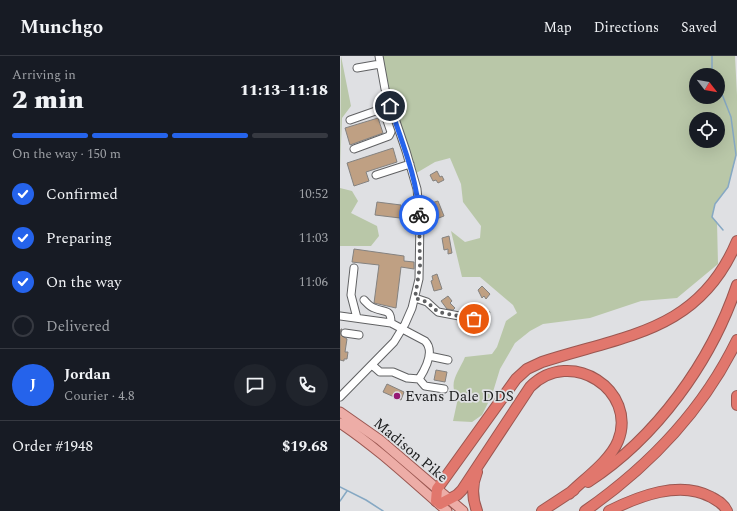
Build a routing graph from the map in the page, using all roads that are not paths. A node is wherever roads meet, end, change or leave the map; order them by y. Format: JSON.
{"nodes":[{"id":1,"x":379,"y":56,"type":"edge"},
{"id":2,"x":380,"y":64,"type":"junction"},
{"id":3,"x":357,"y":68,"type":"dead end"},
{"id":4,"x":387,"y":107,"type":"junction"},
{"id":5,"x":350,"y":120,"type":"dead end"},
{"id":6,"x":354,"y":149,"type":"dead end"},
{"id":7,"x":410,"y":164,"type":"junction"},
{"id":8,"x":376,"y":175,"type":"dead end"},
{"id":9,"x":737,"y":241,"type":"edge"},
{"id":10,"x":354,"y":268,"type":"dead end"},
{"id":11,"x":737,"y":285,"type":"edge"},
{"id":12,"x":415,"y":298,"type":"junction"},
{"id":13,"x":364,"y":300,"type":"dead end"},
{"id":14,"x":340,"y":316,"type":"edge"},
{"id":15,"x":357,"y":318,"type":"junction"},
{"id":16,"x":474,"y":319,"type":"dead end"},
{"id":17,"x":391,"y":323,"type":"junction"},
{"id":18,"x":402,"y":329,"type":"junction"},
{"id":19,"x":342,"y":332,"type":"edge"},
{"id":20,"x":359,"y":335,"type":"dead end"},
{"id":21,"x":737,"y":340,"type":"edge"},
{"id":22,"x":429,"y":356,"type":"junction"},
{"id":23,"x":448,"y":360,"type":"dead end"},
{"id":24,"x":372,"y":365,"type":"junction"},
{"id":25,"x":419,"y":378,"type":"junction"},
{"id":26,"x":444,"y":389,"type":"dead end"},
{"id":27,"x":737,"y":396,"type":"edge"},
{"id":28,"x":340,"y":397,"type":"edge"},
{"id":29,"x":737,"y":405,"type":"edge"},
{"id":30,"x":340,"y":412,"type":"edge"},
{"id":31,"x":340,"y":423,"type":"edge"},
{"id":32,"x":482,"y":458,"type":"junction"},
{"id":33,"x":437,"y":489,"type":"junction"},
{"id":34,"x":568,"y":494,"type":"junction"},
{"id":35,"x":449,"y":499,"type":"junction"},
{"id":36,"x":441,"y":505,"type":"edge"},
{"id":37,"x":545,"y":509,"type":"edge"},
{"id":38,"x":463,"y":511,"type":"edge"},
{"id":39,"x":477,"y":511,"type":"edge"},
{"id":40,"x":585,"y":511,"type":"edge"},
{"id":41,"x":609,"y":511,"type":"edge"},
{"id":42,"x":728,"y":511,"type":"edge"}],
"edges":[{"from":1,"to":2,"type":"street"},
{"from":2,"to":3,"type":"street"},
{"from":2,"to":4,"type":"street"},
{"from":4,"to":5,"type":"street"},
{"from":4,"to":6,"type":"street"},
{"from":4,"to":7,"type":"street"},
{"from":7,"to":8,"type":"street"},
{"from":7,"to":12,"type":"street"},
{"from":9,"to":33,"type":"highway"},
{"from":10,"to":15,"type":"street"},
{"from":11,"to":34,"type":"highway"},
{"from":12,"to":16,"type":"street"},
{"from":12,"to":18,"type":"street"},
{"from":13,"to":17,"type":"street"},
{"from":14,"to":15,"type":"street"},
{"from":15,"to":17,"type":"street"},
{"from":17,"to":18,"type":"street"},
{"from":18,"to":22,"type":"street"},
{"from":18,"to":24,"type":"street"},
{"from":19,"to":20,"type":"street"},
{"from":21,"to":40,"type":"highway"},
{"from":22,"to":23,"type":"street"},
{"from":22,"to":25,"type":"street"},
{"from":24,"to":25,"type":"street"},
{"from":24,"to":28,"type":"street"},
{"from":25,"to":26,"type":"street"},
{"from":27,"to":29,"type":"highway"},
{"from":30,"to":33,"type":"main road","name":"Madison Pike"},
{"from":31,"to":36,"type":"main road","name":"Madison Pike"},
{"from":32,"to":34,"type":"highway"},
{"from":32,"to":35,"type":"highway"},
{"from":32,"to":39,"type":"highway"},
{"from":33,"to":35,"type":"main road","name":"Madison Pike"},
{"from":33,"to":36,"type":"highway"},
{"from":34,"to":37,"type":"highway"},
{"from":35,"to":36,"type":"highway"},
{"from":35,"to":38,"type":"main road","name":"Madison Pike"},
{"from":41,"to":42,"type":"highway"}]}
